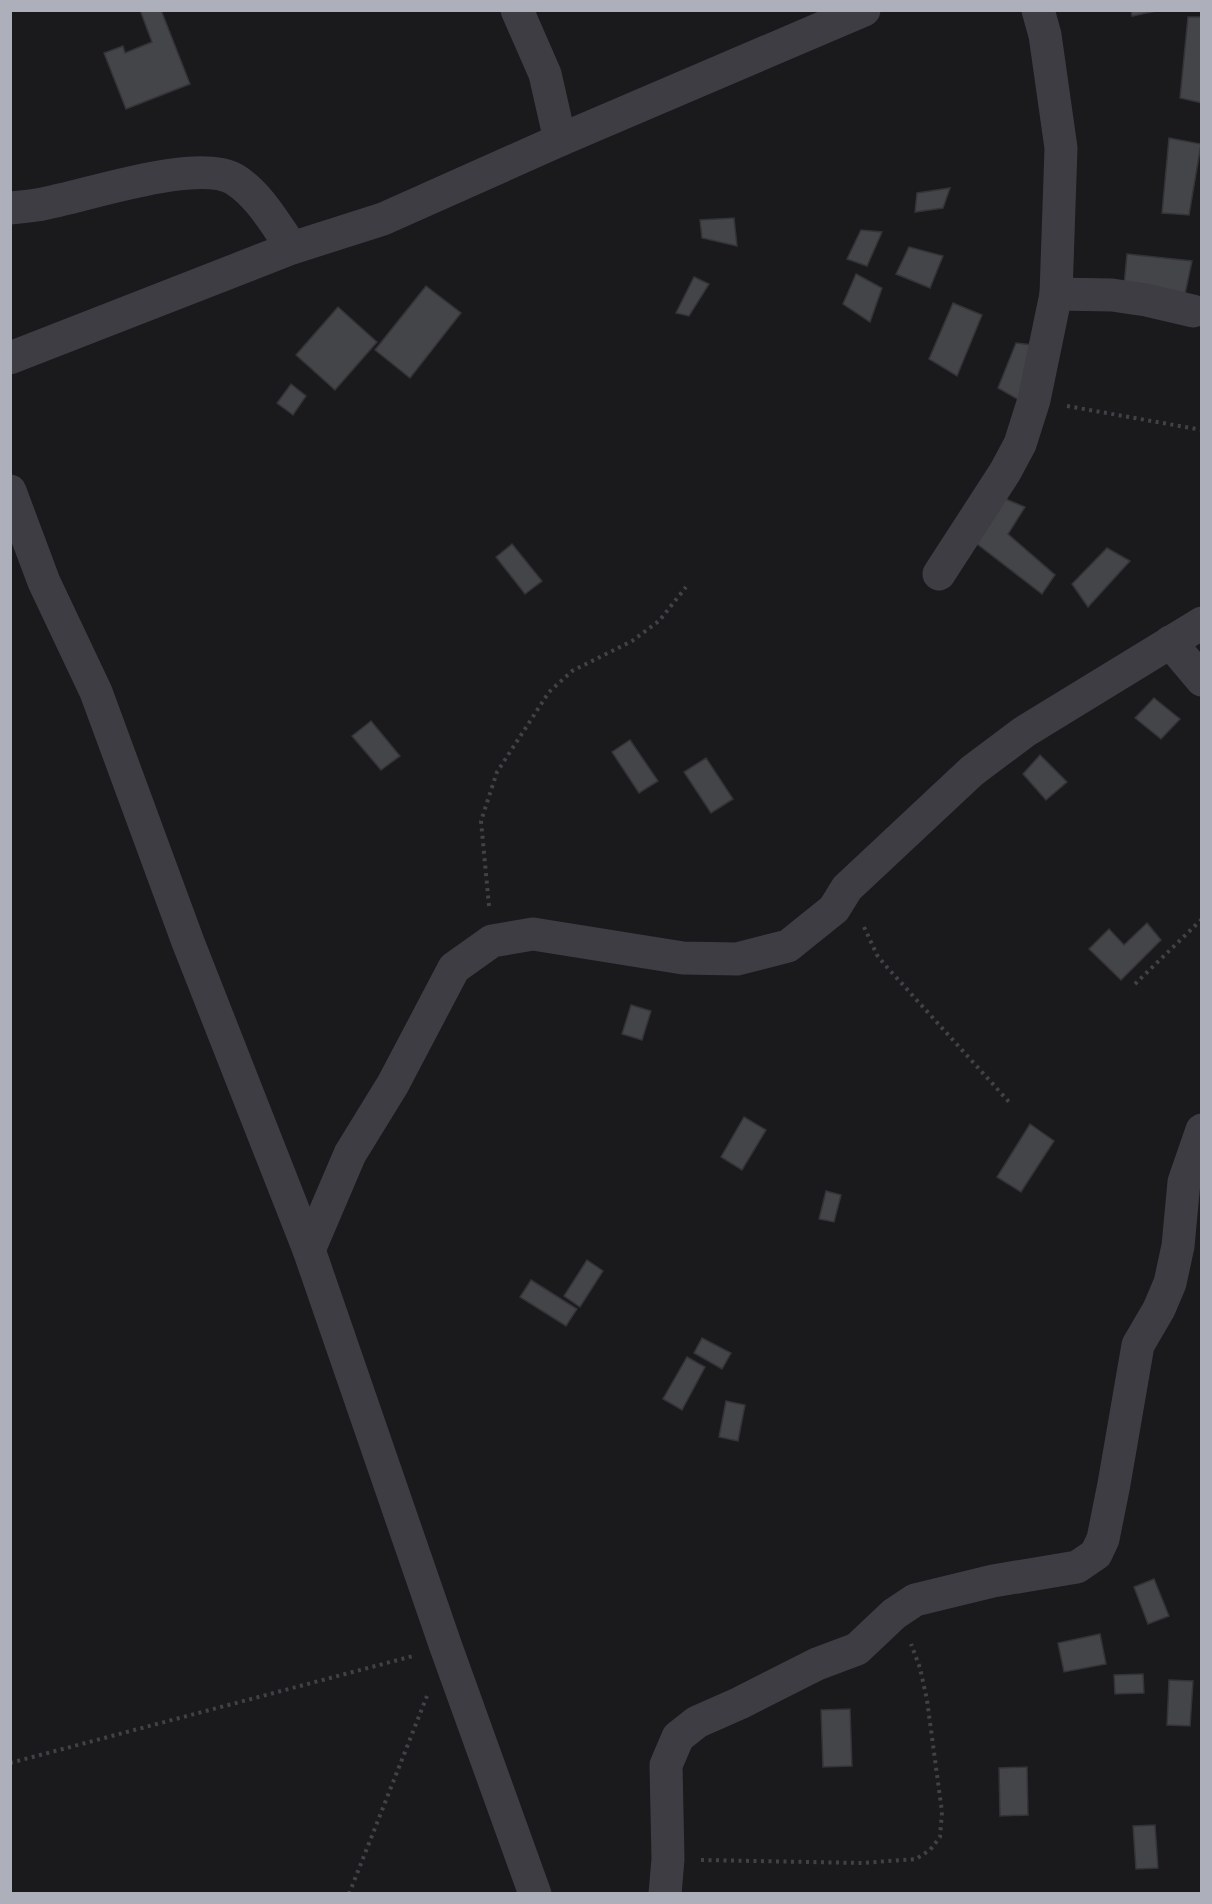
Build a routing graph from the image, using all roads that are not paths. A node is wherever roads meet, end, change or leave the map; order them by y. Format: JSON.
{"nodes":[{"id":1,"x":517,"y":10,"type":"edge"},
{"id":2,"x":864,"y":10,"type":"edge"},
{"id":3,"x":1038,"y":10,"type":"edge"},
{"id":4,"x":560,"y":140,"type":"junction"},
{"id":5,"x":10,"y":208,"type":"edge"},
{"id":6,"x":292,"y":248,"type":"junction"},
{"id":7,"x":1056,"y":294,"type":"junction"},
{"id":8,"x":1193,"y":311,"type":"dead end"},
{"id":9,"x":10,"y":358,"type":"edge"},
{"id":10,"x":10,"y":491,"type":"edge"},
{"id":11,"x":939,"y":574,"type":"dead end"},
{"id":12,"x":1202,"y":623,"type":"edge"},
{"id":13,"x":1170,"y":642,"type":"junction"},
{"id":14,"x":1202,"y":680,"type":"edge"},
{"id":15,"x":1202,"y":1130,"type":"edge"},
{"id":16,"x":309,"y":1250,"type":"junction"},
{"id":17,"x":535,"y":1893,"type":"edge"},
{"id":18,"x":665,"y":1893,"type":"edge"}],
"edges":[{"from":1,"to":4,"type":"street"},
{"from":2,"to":4,"type":"street"},
{"from":3,"to":7,"type":"street"},
{"from":4,"to":6,"type":"street"},
{"from":5,"to":6,"type":"street"},
{"from":6,"to":9,"type":"street"},
{"from":7,"to":8,"type":"street"},
{"from":7,"to":11,"type":"street"},
{"from":10,"to":16,"type":"street"},
{"from":12,"to":13,"type":"street"},
{"from":13,"to":14,"type":"street"},
{"from":13,"to":16,"type":"street"},
{"from":15,"to":18,"type":"street"},
{"from":16,"to":17,"type":"street"}]}
